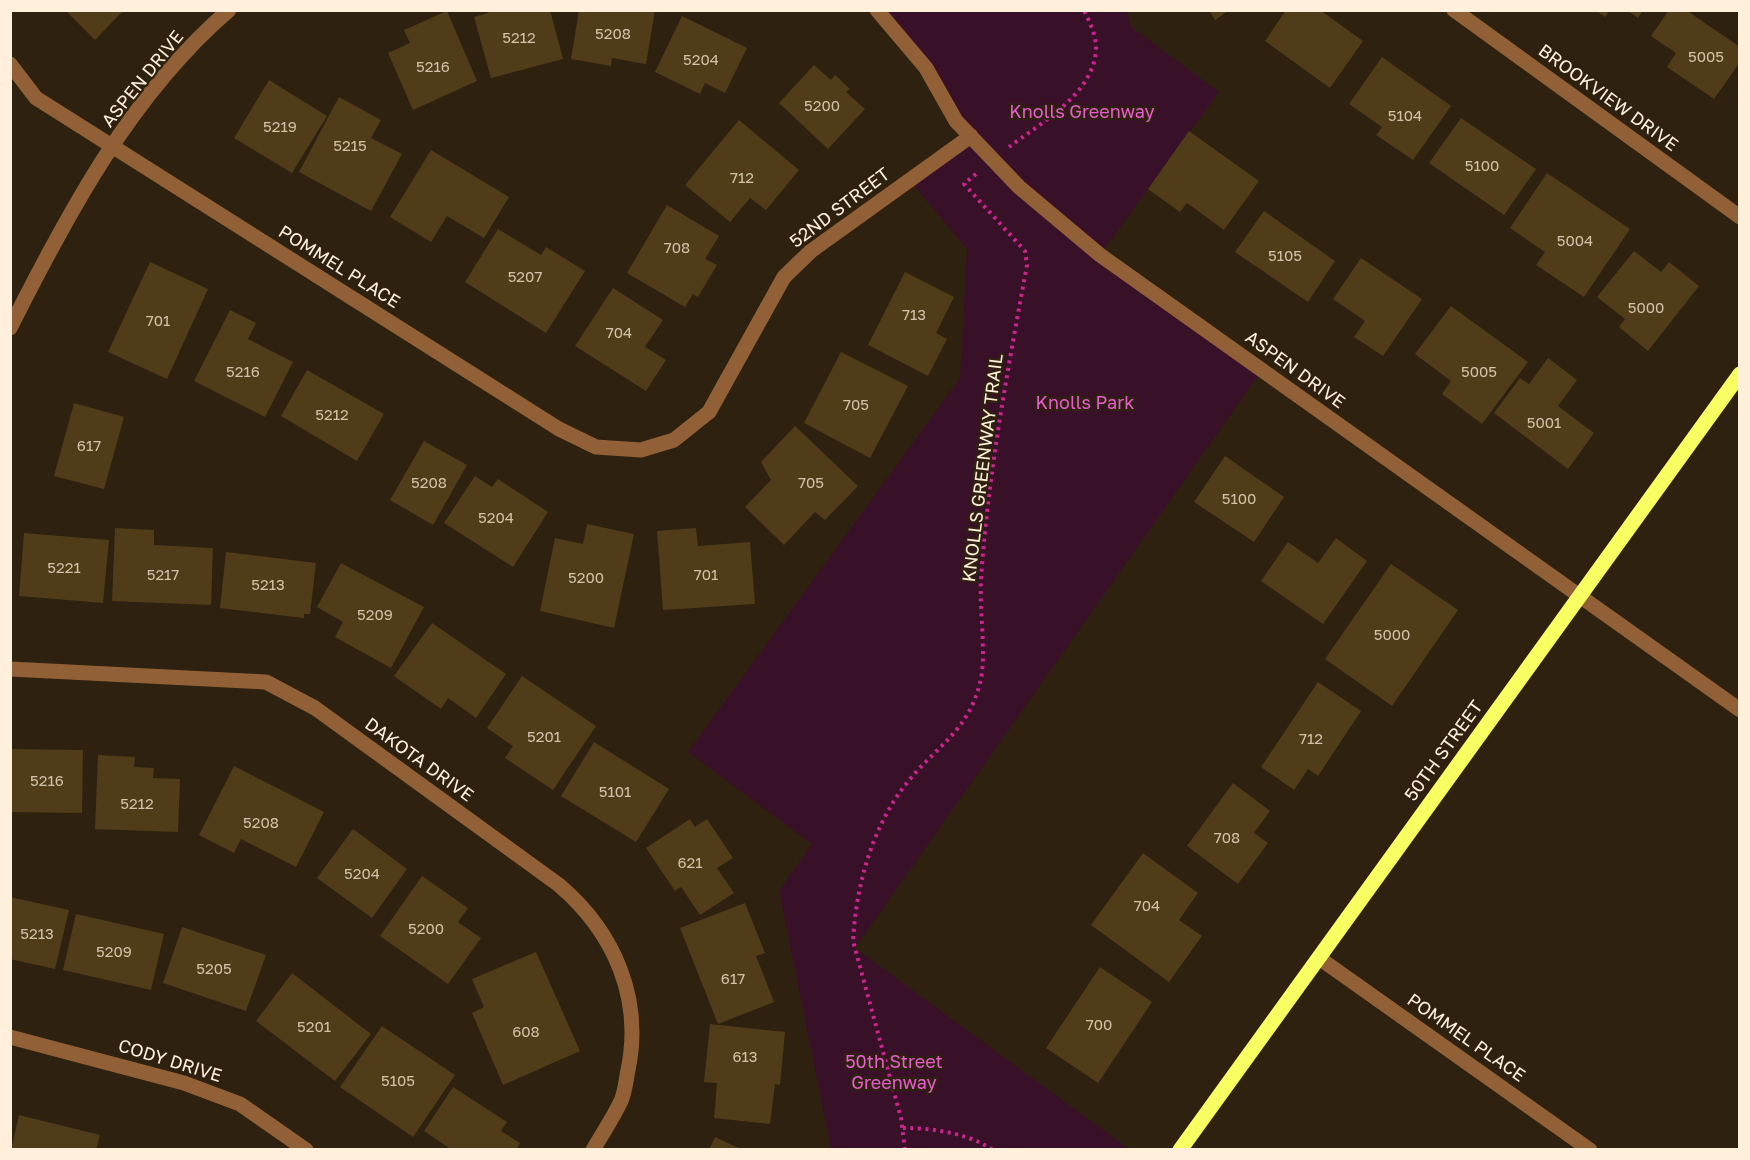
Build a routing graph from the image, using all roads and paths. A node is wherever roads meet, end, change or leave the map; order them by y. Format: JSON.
{"nodes":[{"id":1,"x":229,"y":10,"type":"edge"},
{"id":2,"x":878,"y":10,"type":"edge"},
{"id":3,"x":1084,"y":10,"type":"edge"},
{"id":4,"x":1454,"y":10,"type":"edge"},
{"id":5,"x":10,"y":64,"type":"edge"},
{"id":6,"x":971,"y":136,"type":"junction"},
{"id":7,"x":113,"y":147,"type":"junction"},
{"id":8,"x":993,"y":159,"type":"junction"},
{"id":9,"x":1740,"y":217,"type":"edge"},
{"id":10,"x":10,"y":328,"type":"edge"},
{"id":11,"x":1740,"y":374,"type":"edge"},
{"id":12,"x":669,"y":441,"type":"joint"},
{"id":13,"x":1579,"y":597,"type":"junction"},
{"id":14,"x":10,"y":669,"type":"edge"},
{"id":15,"x":1740,"y":710,"type":"edge"},
{"id":16,"x":1319,"y":958,"type":"junction"},
{"id":17,"x":10,"y":1037,"type":"edge"},
{"id":18,"x":903,"y":1128,"type":"junction"},
{"id":19,"x":306,"y":1149,"type":"edge"},
{"id":20,"x":593,"y":1149,"type":"edge"},
{"id":21,"x":905,"y":1149,"type":"edge"},
{"id":22,"x":993,"y":1149,"type":"edge"},
{"id":23,"x":1180,"y":1149,"type":"edge"},
{"id":24,"x":1590,"y":1149,"type":"edge"}],
"edges":[{"from":1,"to":7,"type":"street","name":"ASPEN DRIVE"},
{"from":2,"to":6,"type":"street","name":"ASPEN DRIVE"},
{"from":3,"to":8,"type":"path","name":"KNOLLS GREENWAY TRAIL"},
{"from":4,"to":9,"type":"street","name":"BROOKVIEW DRIVE"},
{"from":5,"to":7,"type":"street","name":"POMMEL PLACE"},
{"from":6,"to":8,"type":"street","name":"ASPEN DRIVE"},
{"from":6,"to":12,"type":"street","name":"52ND STREET"},
{"from":7,"to":10,"type":"street","name":"ASPEN DRIVE"},
{"from":7,"to":12,"type":"street","name":"POMMEL PLACE"},
{"from":8,"to":13,"type":"street","name":"ASPEN DRIVE"},
{"from":8,"to":18,"type":"path","name":"KNOLLS GREENWAY TRAIL"},
{"from":11,"to":13,"type":"main road","name":"50TH STREET"},
{"from":13,"to":15,"type":"street","name":"ASPEN DRIVE"},
{"from":13,"to":16,"type":"main road","name":"50TH STREET"},
{"from":14,"to":20,"type":"street","name":"DAKOTA DRIVE"},
{"from":16,"to":23,"type":"main road","name":"50TH STREET"},
{"from":16,"to":24,"type":"street","name":"POMMEL PLACE"},
{"from":17,"to":19,"type":"street","name":"CODY DRIVE"},
{"from":18,"to":21,"type":"path","name":"KNOLLS GREENWAY TRAIL"},
{"from":18,"to":22,"type":"path"}]}
